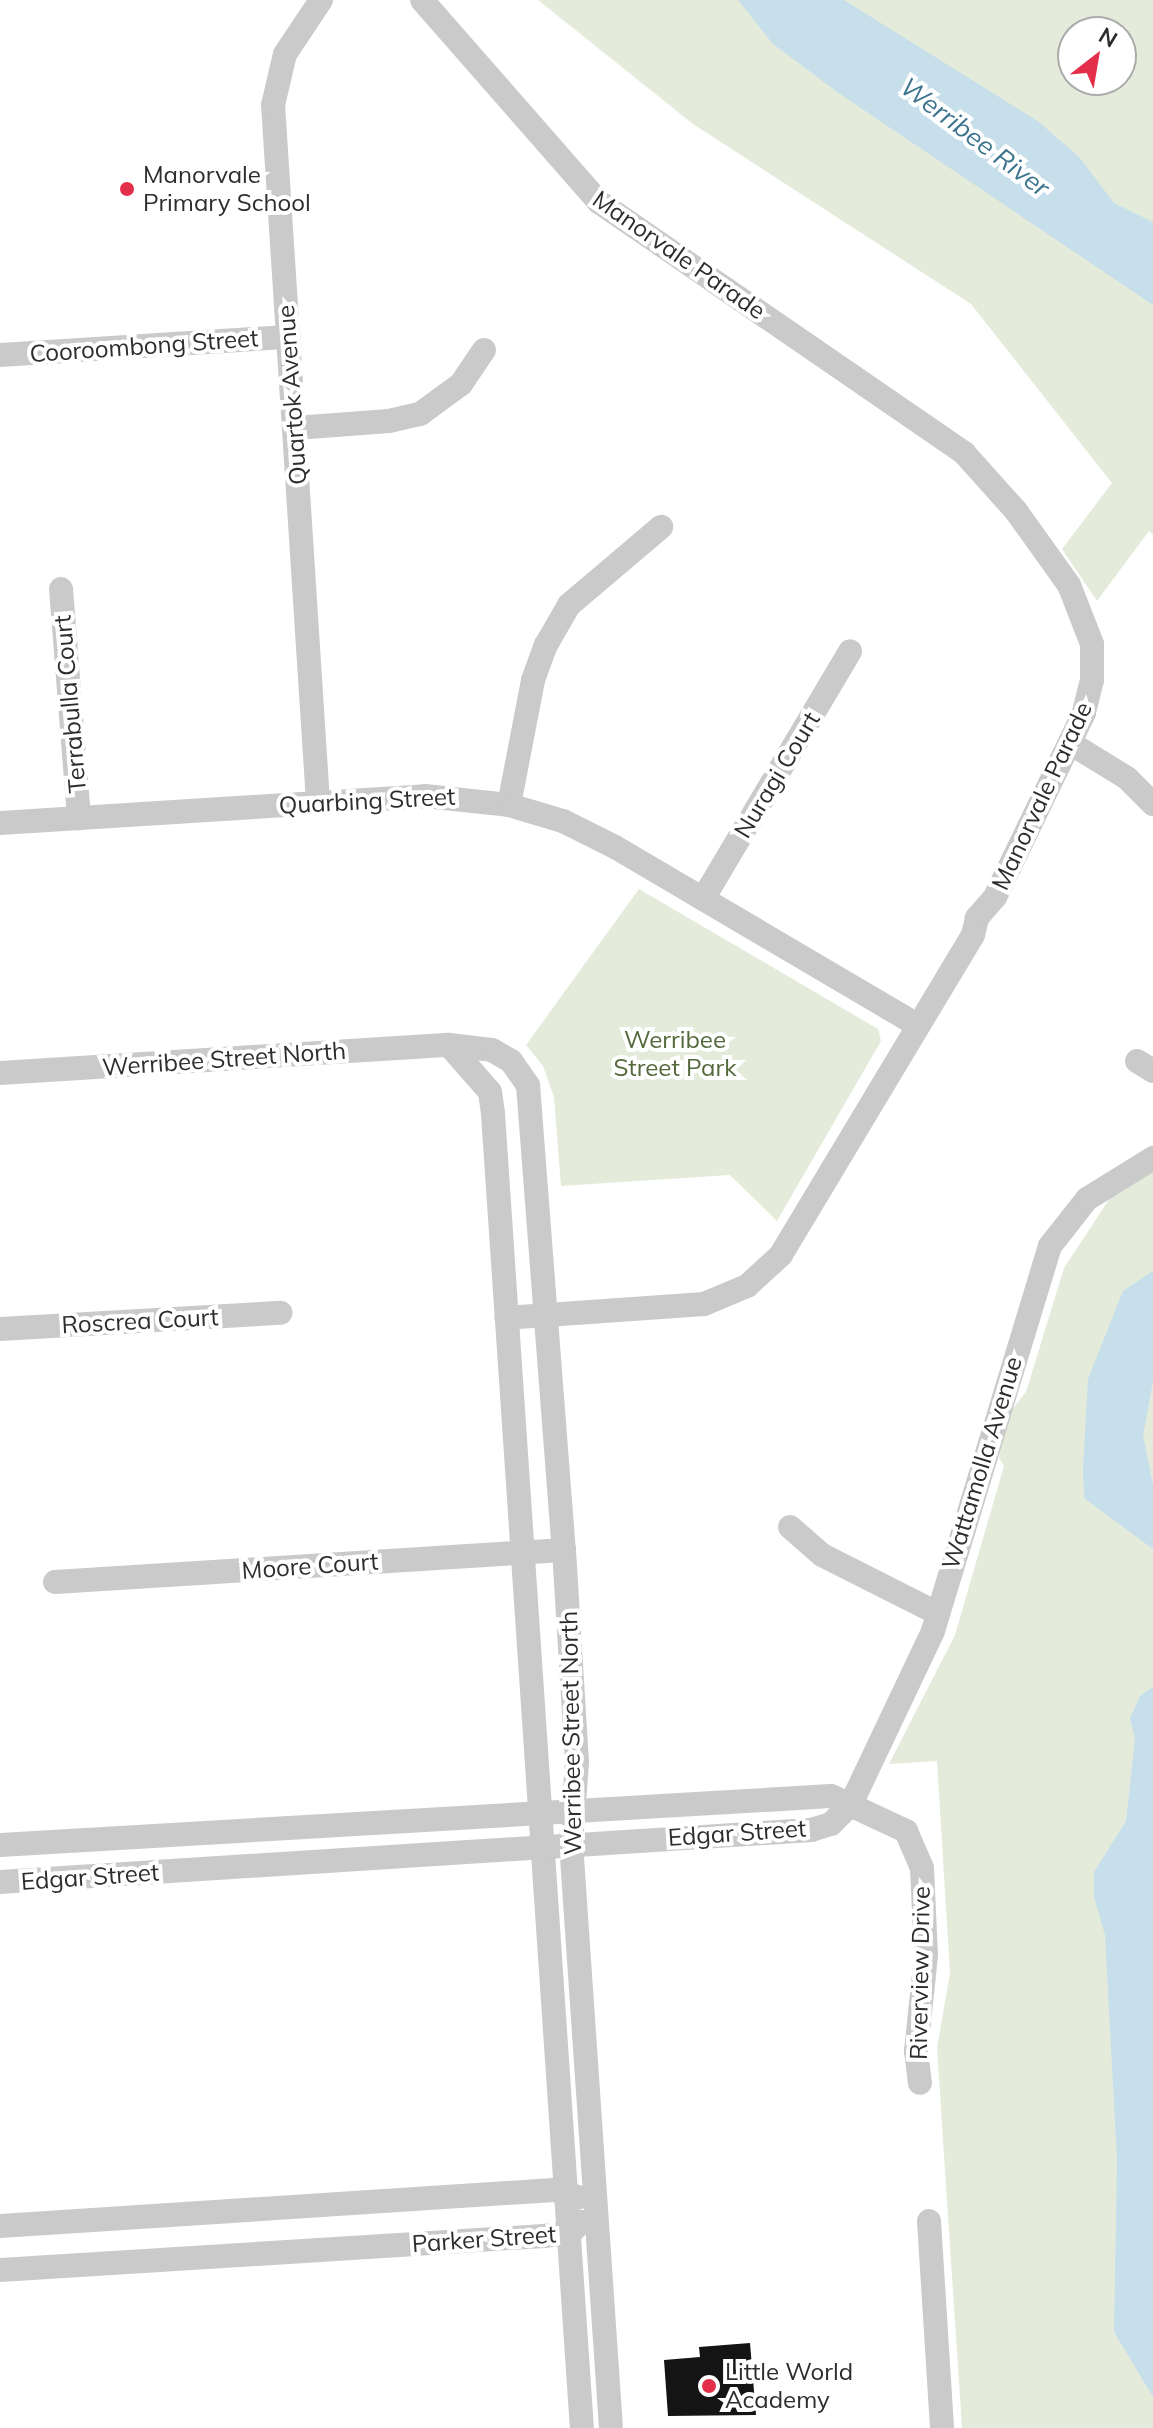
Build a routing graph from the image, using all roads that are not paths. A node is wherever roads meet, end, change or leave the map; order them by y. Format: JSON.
{"nodes":[{"id":1,"x":321,"y":0,"type":"edge"},
{"id":2,"x":422,"y":0,"type":"edge"},
{"id":3,"x":288,"y":337,"type":"junction"},
{"id":4,"x":484,"y":350,"type":"dead end"},
{"id":5,"x":0,"y":355,"type":"edge"},
{"id":6,"x":295,"y":428,"type":"junction"},
{"id":7,"x":661,"y":527,"type":"dead end"},
{"id":8,"x":61,"y":589,"type":"dead end"},
{"id":9,"x":850,"y":651,"type":"dead end"},
{"id":10,"x":1070,"y":743,"type":"junction"},
{"id":11,"x":318,"y":802,"type":"junction"},
{"id":12,"x":1153,"y":804,"type":"edge"},
{"id":13,"x":509,"y":805,"type":"junction"},
{"id":14,"x":79,"y":818,"type":"junction"},
{"id":15,"x":0,"y":823,"type":"edge"},
{"id":16,"x":703,"y":899,"type":"junction"},
{"id":17,"x":917,"y":1025,"type":"junction"},
{"id":18,"x":449,"y":1045,"type":"junction"},
{"id":19,"x":0,"y":1073,"type":"edge"},
{"id":20,"x":1153,"y":1158,"type":"edge"},
{"id":21,"x":281,"y":1313,"type":"dead end"},
{"id":22,"x":549,"y":1317,"type":"junction"},
{"id":23,"x":506,"y":1318,"type":"junction"},
{"id":24,"x":0,"y":1329,"type":"edge"},
{"id":25,"x":790,"y":1527,"type":"dead end"},
{"id":26,"x":564,"y":1550,"type":"junction"},
{"id":27,"x":522,"y":1552,"type":"junction"},
{"id":28,"x":55,"y":1582,"type":"dead end"},
{"id":29,"x":937,"y":1613,"type":"junction"},
{"id":30,"x":851,"y":1804,"type":"junction"},
{"id":31,"x":574,"y":1808,"type":"junction"},
{"id":32,"x":539,"y":1811,"type":"junction"},
{"id":33,"x":571,"y":1843,"type":"junction"},
{"id":34,"x":0,"y":1845,"type":"edge"},
{"id":35,"x":543,"y":1847,"type":"junction"},
{"id":36,"x":0,"y":1882,"type":"edge"},
{"id":37,"x":920,"y":2083,"type":"dead end"},
{"id":38,"x":567,"y":2191,"type":"junction"},
{"id":39,"x":596,"y":2206,"type":"junction"},
{"id":40,"x":929,"y":2221,"type":"dead end"},
{"id":41,"x":0,"y":2226,"type":"edge"},
{"id":42,"x":570,"y":2233,"type":"junction"},
{"id":43,"x":0,"y":2270,"type":"edge"},
{"id":44,"x":582,"y":2428,"type":"edge"},
{"id":45,"x":611,"y":2428,"type":"edge"},
{"id":46,"x":942,"y":2428,"type":"edge"}],
"edges":[{"from":1,"to":3,"type":"street","name":"Quartok Avenue"},
{"from":2,"to":10,"type":"street","name":"Manorvale Parade"},
{"from":3,"to":5,"type":"street","name":"Cooroombong Street"},
{"from":3,"to":6,"type":"street","name":"Quartok Avenue"},
{"from":4,"to":6,"type":"street"},
{"from":6,"to":11,"type":"street","name":"Quartok Avenue"},
{"from":7,"to":13,"type":"street"},
{"from":8,"to":14,"type":"street","name":"Terrabulla Court"},
{"from":9,"to":16,"type":"street","name":"Nuragi Court"},
{"from":10,"to":12,"type":"street"},
{"from":10,"to":17,"type":"street","name":"Manorvale Parade"},
{"from":11,"to":13,"type":"street","name":"Quarbing Street"},
{"from":11,"to":14,"type":"street","name":"Quarbing Street"},
{"from":13,"to":16,"type":"street","name":"Quarbing Street"},
{"from":14,"to":15,"type":"street","name":"Quarbing Street"},
{"from":16,"to":17,"type":"street","name":"Quarbing Street"},
{"from":17,"to":22,"type":"street","name":"Manorvale Parade"},
{"from":18,"to":19,"type":"street","name":"Werribee Street North"},
{"from":18,"to":22,"type":"street","name":"Werribee Street North"},
{"from":18,"to":23,"type":"street","name":"Werribee Street North"},
{"from":20,"to":29,"type":"street","name":"Wattamolla Avenue"},
{"from":21,"to":24,"type":"street","name":"Roscrea Court"},
{"from":22,"to":23,"type":"street","name":"Manorvale Parade"},
{"from":22,"to":26,"type":"street","name":"Werribee Street North"},
{"from":23,"to":27,"type":"street","name":"Werribee Street North"},
{"from":25,"to":29,"type":"street"},
{"from":26,"to":27,"type":"street","name":"Moore Court"},
{"from":26,"to":31,"type":"street","name":"Werribee Street North"},
{"from":27,"to":28,"type":"street","name":"Moore Court"},
{"from":27,"to":32,"type":"street","name":"Werribee Street North"},
{"from":29,"to":30,"type":"street","name":"Wattamolla Avenue"},
{"from":30,"to":31,"type":"street","name":"Edgar Street"},
{"from":30,"to":33,"type":"street","name":"Edgar Street"},
{"from":30,"to":37,"type":"street","name":"Riverview Drive"},
{"from":31,"to":32,"type":"street","name":"Edgar Street"},
{"from":31,"to":33,"type":"street","name":"Werribee Street North"},
{"from":32,"to":34,"type":"street","name":"Edgar Street"},
{"from":32,"to":35,"type":"street","name":"Werribee Street North"},
{"from":33,"to":35,"type":"street","name":"Edgar Street"},
{"from":33,"to":39,"type":"street","name":"Werribee Street North"},
{"from":35,"to":36,"type":"street","name":"Edgar Street"},
{"from":35,"to":38,"type":"street","name":"Werribee Street North"},
{"from":38,"to":39,"type":"street","name":"Parker Street"},
{"from":38,"to":41,"type":"street","name":"Parker Street"},
{"from":38,"to":42,"type":"street","name":"Werribee Street North"},
{"from":39,"to":42,"type":"street","name":"Parker Street"},
{"from":39,"to":45,"type":"street","name":"Werribee Street North"},
{"from":40,"to":46,"type":"street"},
{"from":42,"to":43,"type":"street","name":"Parker Street"},
{"from":42,"to":44,"type":"street","name":"Werribee Street North"}]}
